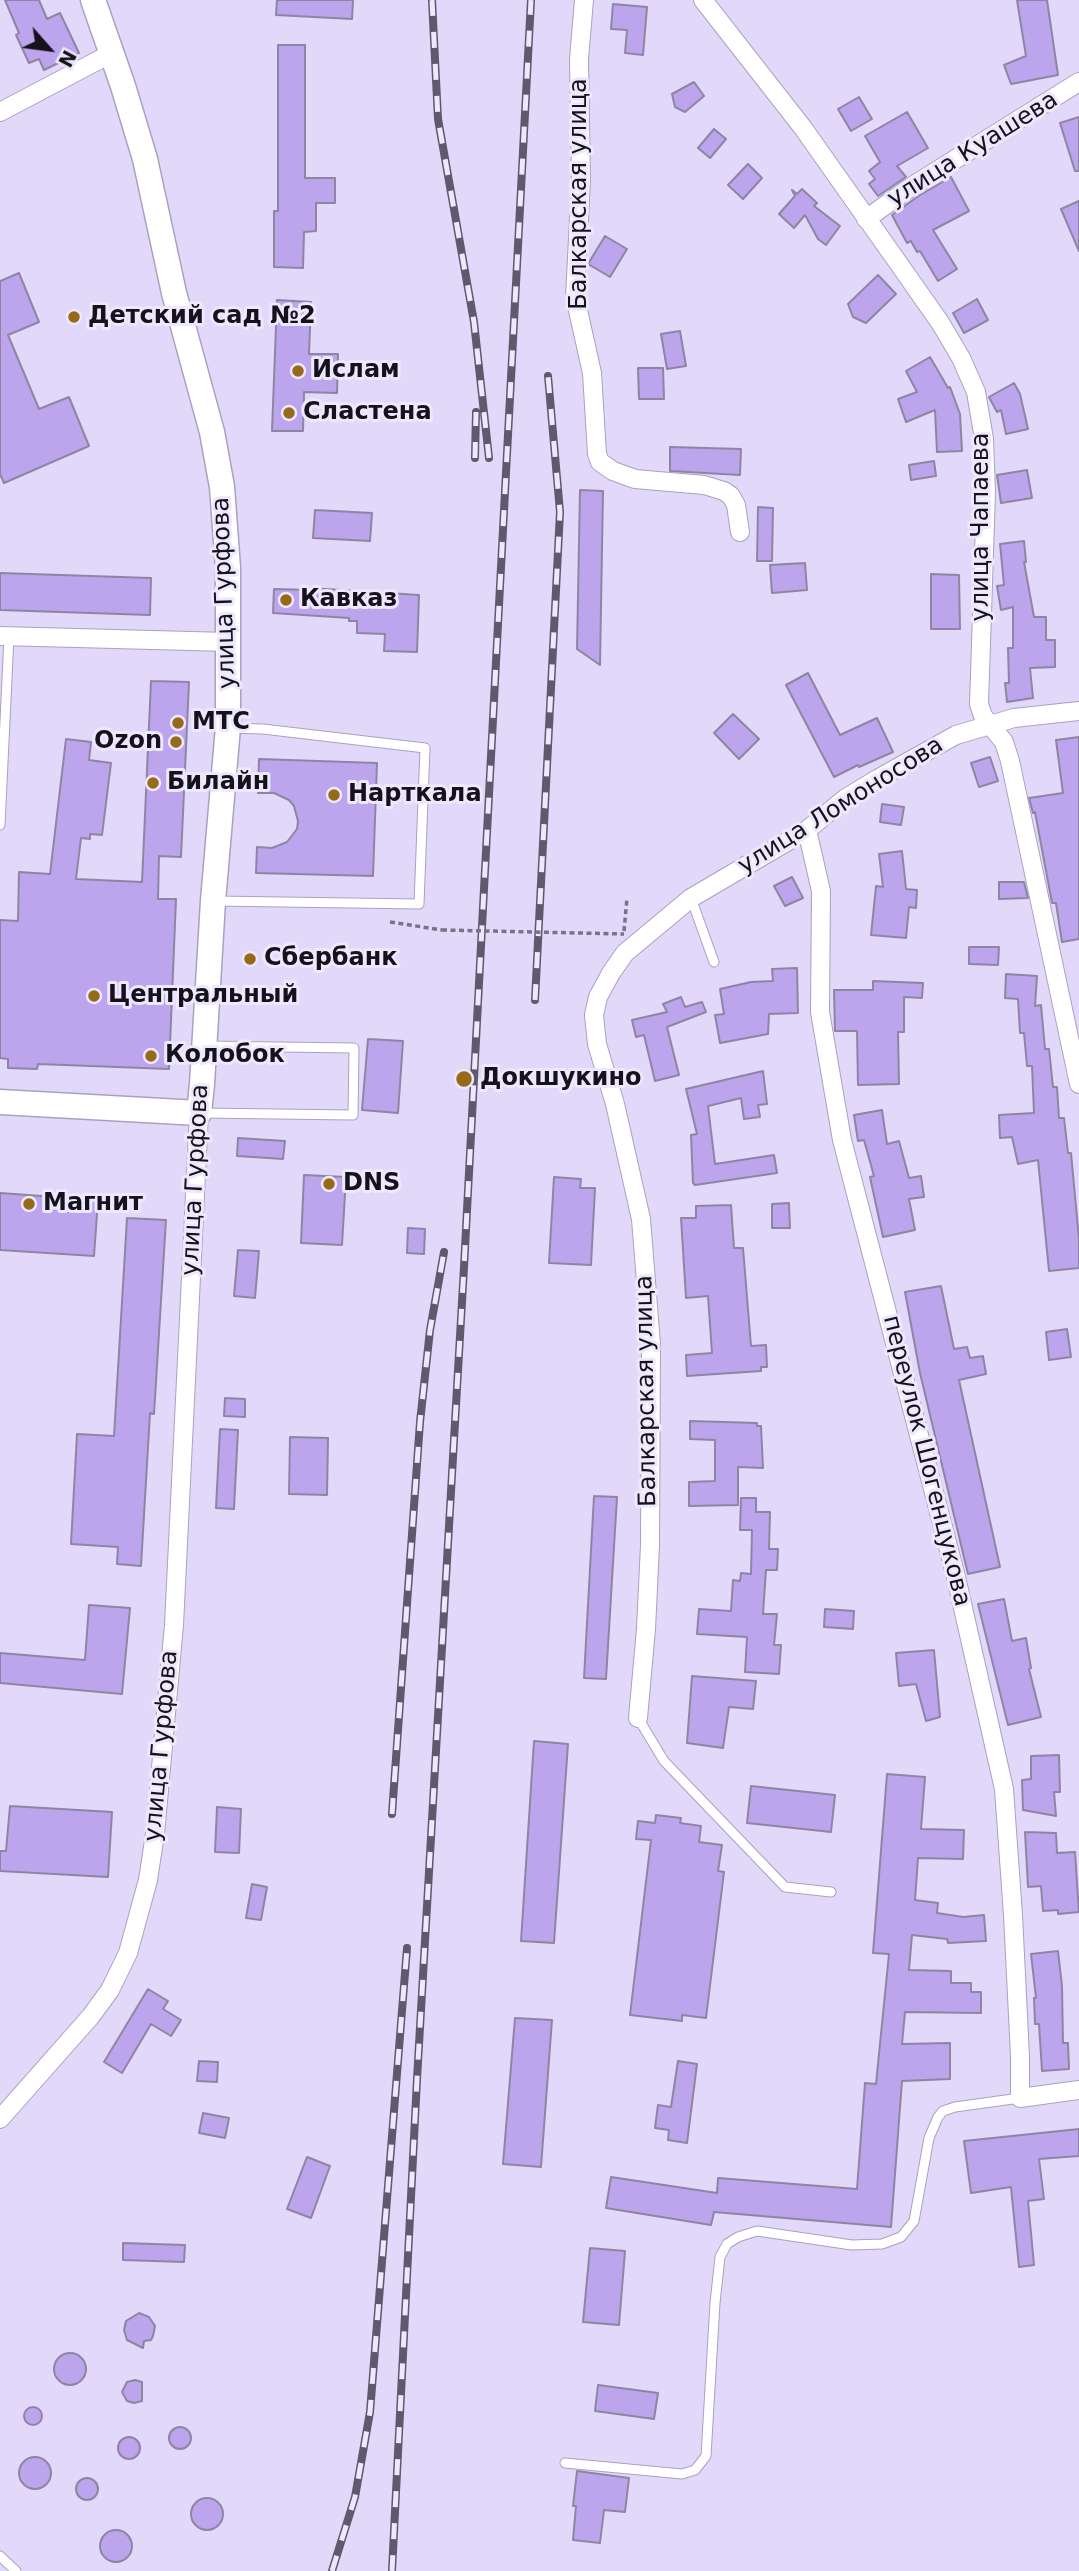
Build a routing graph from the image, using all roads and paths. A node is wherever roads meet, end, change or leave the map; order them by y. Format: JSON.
{"nodes":[{"id":1,"x":93,"y":0,"type":"edge"},
{"id":2,"x":584,"y":0,"type":"edge"},
{"id":3,"x":703,"y":0,"type":"edge"},
{"id":4,"x":112,"y":53,"type":"junction"},
{"id":5,"x":1079,"y":82,"type":"edge"},
{"id":6,"x":0,"y":112,"type":"edge"},
{"id":7,"x":866,"y":219,"type":"junction"},
{"id":8,"x":740,"y":532,"type":"dead end"},
{"id":9,"x":5,"y":636,"type":"edge"},
{"id":10,"x":229,"y":642,"type":"junction"},
{"id":11,"x":1079,"y":711,"type":"edge"},
{"id":12,"x":989,"y":724,"type":"junction"},
{"id":13,"x":228,"y":727,"type":"junction"},
{"id":14,"x":0,"y":825,"type":"edge"},
{"id":15,"x":807,"y":830,"type":"junction"},
{"id":16,"x":626,"y":898,"type":"dead end"},
{"id":17,"x":691,"y":898,"type":"junction"},
{"id":18,"x":213,"y":901,"type":"junction"},
{"id":19,"x":390,"y":922,"type":"dead end"},
{"id":20,"x":714,"y":962,"type":"dead end"},
{"id":21,"x":204,"y":1046,"type":"junction"},
{"id":22,"x":1079,"y":1084,"type":"edge"},
{"id":23,"x":0,"y":1102,"type":"edge"},
{"id":24,"x":199,"y":1113,"type":"junction"},
{"id":25,"x":638,"y":1717,"type":"joint"},
{"id":26,"x":831,"y":1892,"type":"dead end"},
{"id":27,"x":1079,"y":2090,"type":"edge"},
{"id":28,"x":1020,"y":2098,"type":"junction"},
{"id":29,"x":0,"y":2119,"type":"edge"},
{"id":30,"x":565,"y":2463,"type":"dead end"},
{"id":31,"x":0,"y":2556,"type":"edge"},
{"id":32,"x":16,"y":2571,"type":"edge"}],
"edges":[{"from":1,"to":4,"type":"street","name":"улица Гурфова"},
{"from":2,"to":8,"type":"street","name":"Балкарская улица"},
{"from":3,"to":7,"type":"street","name":"улица Чапаева"},
{"from":4,"to":6,"type":"street"},
{"from":4,"to":10,"type":"street","name":"улица Гурфова"},
{"from":5,"to":7,"type":"street","name":"улица Куашева"},
{"from":7,"to":12,"type":"street","name":"улица Чапаева"},
{"from":9,"to":10,"type":"street"},
{"from":9,"to":14,"type":"lane"},
{"from":10,"to":13,"type":"street","name":"улица Гурфова"},
{"from":11,"to":12,"type":"street","name":"улица Ломоносова"},
{"from":12,"to":15,"type":"street","name":"улица Ломоносова"},
{"from":12,"to":22,"type":"street","name":"улица Чапаева"},
{"from":13,"to":18,"type":"street","name":"улица Гурфова"},
{"from":13,"to":18,"type":"lane"},
{"from":15,"to":17,"type":"street","name":"улица Ломоносова"},
{"from":15,"to":28,"type":"street","name":"переулок Шогенцукова"},
{"from":16,"to":19,"type":"path","bridge":true},
{"from":17,"to":20,"type":"lane"},
{"from":17,"to":25,"type":"street","name":"Балкарская улица"},
{"from":18,"to":21,"type":"street","name":"улица Гурфова"},
{"from":21,"to":24,"type":"street","name":"улица Гурфова"},
{"from":21,"to":24,"type":"lane"},
{"from":23,"to":24,"type":"street"},
{"from":24,"to":29,"type":"street","name":"улица Гурфова"},
{"from":25,"to":26,"type":"lane"},
{"from":27,"to":28,"type":"street"},
{"from":28,"to":30,"type":"lane"},
{"from":31,"to":32,"type":"lane"}]}
